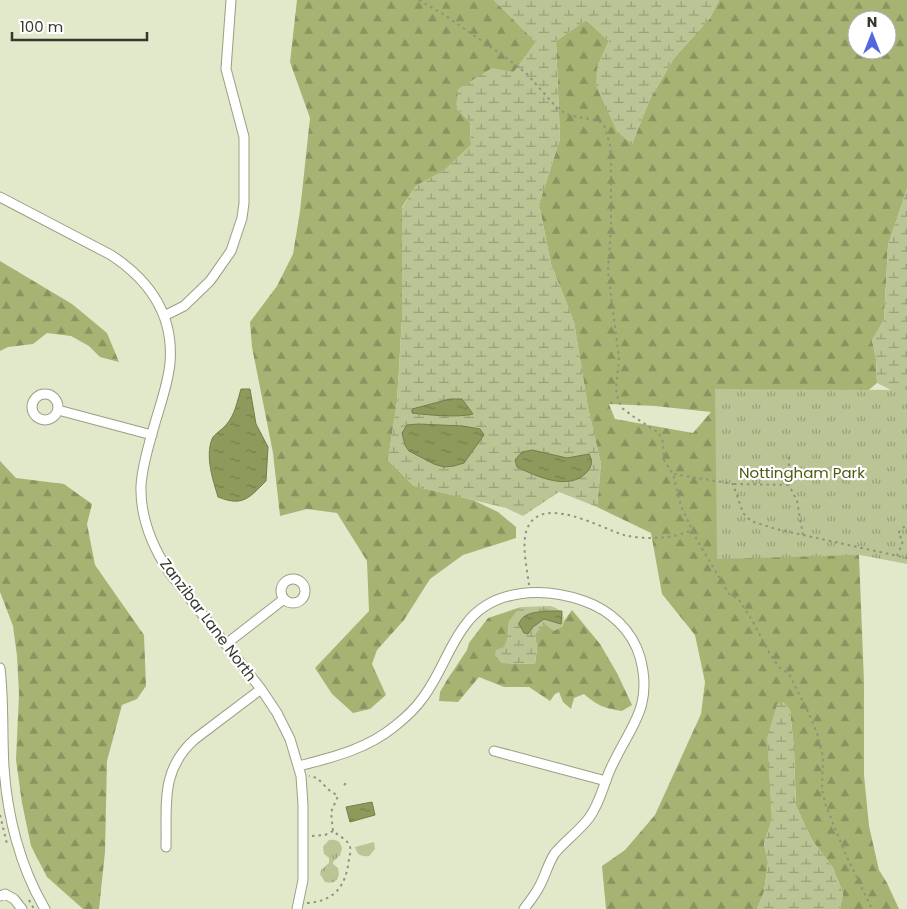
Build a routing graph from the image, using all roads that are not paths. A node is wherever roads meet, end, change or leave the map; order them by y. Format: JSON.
{"nodes":[{"id":1,"x":231,"y":0,"type":"edge"},
{"id":2,"x":0,"y":197,"type":"edge"},
{"id":3,"x":164,"y":316,"type":"junction"},
{"id":4,"x":58,"y":410,"type":"dead end"},
{"id":5,"x":152,"y":435,"type":"junction"},
{"id":6,"x":284,"y":599,"type":"dead end"},
{"id":7,"x":226,"y":644,"type":"junction"},
{"id":8,"x":0,"y":668,"type":"edge"},
{"id":9,"x":260,"y":689,"type":"junction"},
{"id":10,"x":494,"y":751,"type":"dead end"},
{"id":11,"x":299,"y":766,"type":"junction"},
{"id":12,"x":606,"y":781,"type":"junction"},
{"id":13,"x":166,"y":847,"type":"dead end"},
{"id":14,"x":0,"y":896,"type":"edge"},
{"id":15,"x":22,"y":909,"type":"edge"},
{"id":16,"x":45,"y":909,"type":"edge"},
{"id":17,"x":297,"y":909,"type":"edge"},
{"id":18,"x":524,"y":909,"type":"edge"}],
"edges":[{"from":1,"to":3,"type":"street"},
{"from":2,"to":3,"type":"street","name":"Zanzibar Lane North"},
{"from":3,"to":5,"type":"street","name":"Zanzibar Lane North"},
{"from":4,"to":5,"type":"street"},
{"from":5,"to":7,"type":"street","name":"Zanzibar Lane North"},
{"from":6,"to":7,"type":"street"},
{"from":7,"to":9,"type":"street","name":"Zanzibar Lane North"},
{"from":8,"to":16,"type":"street"},
{"from":9,"to":11,"type":"street","name":"Zanzibar Lane North"},
{"from":9,"to":13,"type":"street"},
{"from":10,"to":12,"type":"street"},
{"from":11,"to":12,"type":"street"},
{"from":11,"to":17,"type":"street","name":"Zanzibar Lane North"},
{"from":12,"to":18,"type":"street"},
{"from":14,"to":15,"type":"street"}]}
